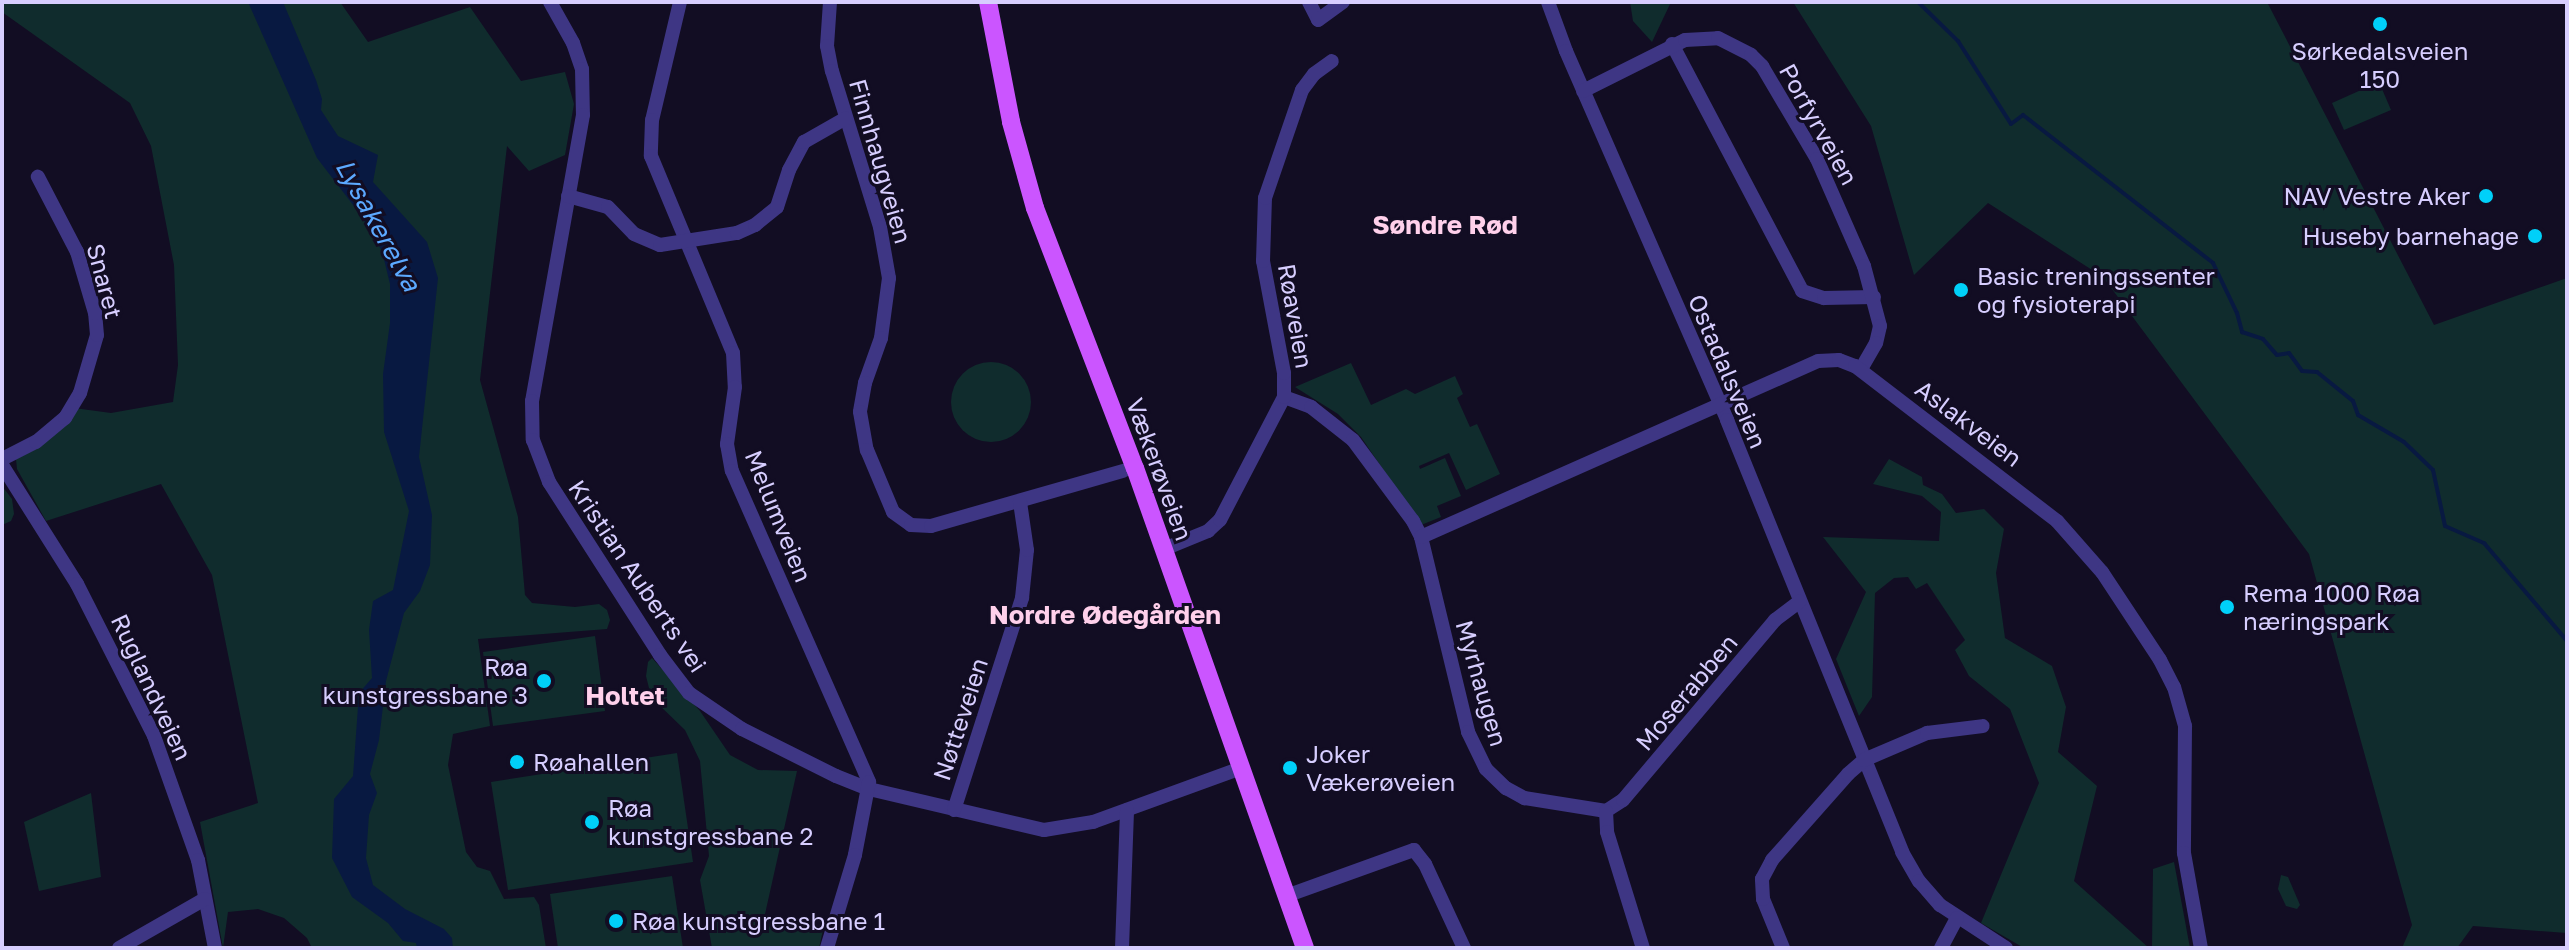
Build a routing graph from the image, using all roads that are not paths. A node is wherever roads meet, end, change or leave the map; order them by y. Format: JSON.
{"nodes":[{"id":1,"x":550,"y":2,"type":"edge"},
{"id":2,"x":680,"y":2,"type":"edge"},
{"id":3,"x":830,"y":2,"type":"edge"},
{"id":4,"x":988,"y":2,"type":"edge"},
{"id":5,"x":1309,"y":2,"type":"edge"},
{"id":6,"x":1343,"y":2,"type":"edge"},
{"id":7,"x":1548,"y":2,"type":"edge"},
{"id":8,"x":1672,"y":44,"type":"junction"},
{"id":9,"x":1332,"y":61,"type":"dead end"},
{"id":10,"x":1583,"y":91,"type":"junction"},
{"id":11,"x":846,"y":118,"type":"junction"},
{"id":12,"x":38,"y":177,"type":"dead end"},
{"id":13,"x":568,"y":196,"type":"junction"},
{"id":14,"x":687,"y":243,"type":"junction"},
{"id":15,"x":1874,"y":297,"type":"junction"},
{"id":16,"x":1861,"y":369,"type":"junction"},
{"id":17,"x":1284,"y":397,"type":"junction"},
{"id":18,"x":1719,"y":404,"type":"junction"},
{"id":19,"x":2,"y":459,"type":"edge"},
{"id":20,"x":2,"y":465,"type":"edge"},
{"id":21,"x":1123,"y":471,"type":"dead end"},
{"id":22,"x":1020,"y":502,"type":"junction"},
{"id":23,"x":1421,"y":537,"type":"junction"},
{"id":24,"x":1164,"y":549,"type":"junction"},
{"id":25,"x":1800,"y":601,"type":"junction"},
{"id":26,"x":1983,"y":726,"type":"dead end"},
{"id":27,"x":1864,"y":760,"type":"junction"},
{"id":28,"x":1241,"y":768,"type":"junction"},
{"id":29,"x":869,"y":789,"type":"junction"},
{"id":30,"x":954,"y":810,"type":"junction"},
{"id":31,"x":1127,"y":810,"type":"junction"},
{"id":32,"x":1606,"y":811,"type":"junction"},
{"id":33,"x":1286,"y":896,"type":"junction"},
{"id":34,"x":205,"y":899,"type":"junction"},
{"id":35,"x":1957,"y":918,"type":"junction"},
{"id":36,"x":119,"y":948,"type":"edge"},
{"id":37,"x":215,"y":948,"type":"edge"},
{"id":38,"x":827,"y":948,"type":"edge"},
{"id":39,"x":1122,"y":948,"type":"edge"},
{"id":40,"x":1305,"y":948,"type":"edge"},
{"id":41,"x":1464,"y":948,"type":"edge"},
{"id":42,"x":1643,"y":948,"type":"edge"},
{"id":43,"x":1783,"y":948,"type":"edge"},
{"id":44,"x":1941,"y":948,"type":"edge"},
{"id":45,"x":2006,"y":948,"type":"edge"},
{"id":46,"x":2201,"y":948,"type":"edge"}],
"edges":[{"from":1,"to":13,"type":"street","name":"Kristian Auberts vei"},
{"from":2,"to":14,"type":"street","name":"Melumveien"},
{"from":3,"to":11,"type":"street","name":"Finnhaugveien"},
{"from":4,"to":24,"type":"main road","name":"Vækerøveien"},
{"from":5,"to":6,"type":"street"},
{"from":7,"to":10,"type":"street","name":"Ostadalsveien"},
{"from":8,"to":10,"type":"street","name":"Porfyrveien"},
{"from":8,"to":15,"type":"street"},
{"from":8,"to":15,"type":"street","name":"Porfyrveien"},
{"from":9,"to":17,"type":"street","name":"Røaveien"},
{"from":10,"to":18,"type":"street","name":"Ostadalsveien"},
{"from":11,"to":14,"type":"street"},
{"from":11,"to":22,"type":"street","name":"Finnhaugveien"},
{"from":12,"to":19,"type":"street","name":"Snaret"},
{"from":13,"to":14,"type":"street"},
{"from":13,"to":29,"type":"street","name":"Kristian Auberts vei"},
{"from":14,"to":29,"type":"street","name":"Melumveien"},
{"from":15,"to":16,"type":"street","name":"Porfyrveien"},
{"from":16,"to":18,"type":"street","name":"Aslakveien"},
{"from":16,"to":46,"type":"street","name":"Aslakveien"},
{"from":17,"to":23,"type":"street","name":"Myrhaugen"},
{"from":17,"to":24,"type":"street","name":"Røaveien"},
{"from":18,"to":23,"type":"street","name":"Aslakveien"},
{"from":18,"to":25,"type":"street","name":"Ostadalsveien"},
{"from":20,"to":34,"type":"street","name":"Ruglandveien"},
{"from":21,"to":22,"type":"street","name":"Finnhaugveien"},
{"from":22,"to":30,"type":"street","name":"Nøtteveien"},
{"from":23,"to":32,"type":"street","name":"Myrhaugen"},
{"from":24,"to":28,"type":"main road","name":"Vækerøveien"},
{"from":25,"to":27,"type":"street","name":"Ostadalsveien"},
{"from":25,"to":32,"type":"street","name":"Moserabben"},
{"from":26,"to":27,"type":"street"},
{"from":27,"to":35,"type":"street","name":"Ostadalsveien"},
{"from":27,"to":43,"type":"street"},
{"from":28,"to":31,"type":"street","name":"Kristian Auberts vei"},
{"from":28,"to":33,"type":"main road","name":"Vækerøveien"},
{"from":29,"to":30,"type":"street","name":"Kristian Auberts vei"},
{"from":29,"to":38,"type":"street","name":"Melumveien"},
{"from":30,"to":31,"type":"street","name":"Kristian Auberts vei"},
{"from":31,"to":39,"type":"street"},
{"from":32,"to":42,"type":"street"},
{"from":33,"to":40,"type":"main road","name":"Vækerøveien"},
{"from":33,"to":41,"type":"street"},
{"from":34,"to":36,"type":"street"},
{"from":34,"to":37,"type":"street","name":"Ruglandveien"},
{"from":35,"to":44,"type":"street"},
{"from":35,"to":45,"type":"street","name":"Ostadalsveien"}]}
